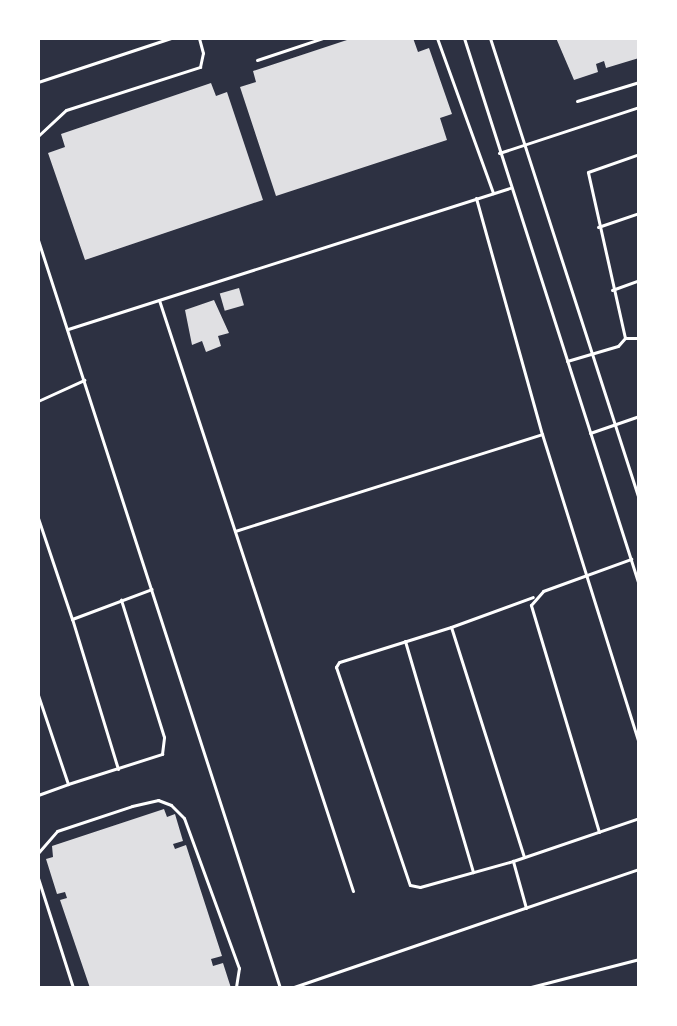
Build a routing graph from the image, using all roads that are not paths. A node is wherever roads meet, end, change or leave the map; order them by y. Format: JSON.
{"nodes":[{"id":1,"x":171,"y":38,"type":"edge"},
{"id":2,"x":199,"y":38,"type":"edge"},
{"id":3,"x":323,"y":38,"type":"edge"},
{"id":4,"x":437,"y":38,"type":"edge"},
{"id":5,"x":464,"y":38,"type":"edge"},
{"id":6,"x":490,"y":38,"type":"edge"},
{"id":7,"x":257,"y":60,"type":"dead end"},
{"id":8,"x":38,"y":82,"type":"edge"},
{"id":9,"x":639,"y":82,"type":"edge"},
{"id":10,"x":577,"y":101,"type":"dead end"},
{"id":11,"x":639,"y":107,"type":"edge"},
{"id":12,"x":38,"y":136,"type":"edge"},
{"id":13,"x":523,"y":145,"type":"junction"},
{"id":14,"x":499,"y":153,"type":"junction"},
{"id":15,"x":639,"y":154,"type":"edge"},
{"id":16,"x":510,"y":188,"type":"junction"},
{"id":17,"x":493,"y":193,"type":"junction"},
{"id":18,"x":476,"y":198,"type":"junction"},
{"id":19,"x":639,"y":213,"type":"edge"},
{"id":20,"x":598,"y":227,"type":"junction"},
{"id":21,"x":38,"y":240,"type":"edge"},
{"id":22,"x":639,"y":280,"type":"edge"},
{"id":23,"x":612,"y":290,"type":"junction"},
{"id":24,"x":159,"y":300,"type":"junction"},
{"id":25,"x":67,"y":330,"type":"junction"},
{"id":26,"x":625,"y":338,"type":"junction"},
{"id":27,"x":639,"y":338,"type":"edge"},
{"id":28,"x":593,"y":352,"type":"junction"},
{"id":29,"x":567,"y":361,"type":"junction"},
{"id":30,"x":84,"y":380,"type":"junction"},
{"id":31,"x":38,"y":401,"type":"edge"},
{"id":32,"x":639,"y":416,"type":"edge"},
{"id":33,"x":615,"y":424,"type":"junction"},
{"id":34,"x":590,"y":433,"type":"junction"},
{"id":35,"x":542,"y":434,"type":"junction"},
{"id":36,"x":639,"y":499,"type":"edge"},
{"id":37,"x":38,"y":518,"type":"edge"},
{"id":38,"x":235,"y":531,"type":"junction"},
{"id":39,"x":631,"y":559,"type":"junction"},
{"id":40,"x":586,"y":574,"type":"junction"},
{"id":41,"x":639,"y":585,"type":"edge"},
{"id":42,"x":152,"y":589,"type":"junction"},
{"id":43,"x":533,"y":597,"type":"junction"},
{"id":44,"x":121,"y":600,"type":"junction"},
{"id":45,"x":72,"y":619,"type":"junction"},
{"id":46,"x":451,"y":627,"type":"junction"},
{"id":47,"x":405,"y":641,"type":"junction"},
{"id":48,"x":38,"y":695,"type":"edge"},
{"id":49,"x":639,"y":744,"type":"edge"},
{"id":50,"x":118,"y":769,"type":"junction"},
{"id":51,"x":68,"y":784,"type":"junction"},
{"id":52,"x":38,"y":795,"type":"edge"},
{"id":53,"x":639,"y":818,"type":"edge"},
{"id":54,"x":599,"y":832,"type":"junction"},
{"id":55,"x":38,"y":853,"type":"edge"},
{"id":56,"x":524,"y":857,"type":"junction"},
{"id":57,"x":513,"y":861,"type":"junction"},
{"id":58,"x":639,"y":869,"type":"edge"},
{"id":59,"x":473,"y":872,"type":"junction"},
{"id":60,"x":38,"y":878,"type":"edge"},
{"id":61,"x":353,"y":891,"type":"dead end"},
{"id":62,"x":526,"y":908,"type":"junction"},
{"id":63,"x":639,"y":959,"type":"edge"},
{"id":64,"x":73,"y":988,"type":"edge"},
{"id":65,"x":236,"y":988,"type":"edge"},
{"id":66,"x":280,"y":988,"type":"edge"},
{"id":67,"x":291,"y":988,"type":"edge"},
{"id":68,"x":527,"y":988,"type":"edge"}],
"edges":[{"from":1,"to":8,"type":"lane"},
{"from":2,"to":12,"type":"lane"},
{"from":3,"to":7,"type":"lane"},
{"from":4,"to":17,"type":"lane"},
{"from":5,"to":14,"type":"lane"},
{"from":6,"to":13,"type":"lane"},
{"from":9,"to":10,"type":"lane"},
{"from":11,"to":13,"type":"lane"},
{"from":13,"to":14,"type":"lane"},
{"from":13,"to":28,"type":"lane"},
{"from":14,"to":16,"type":"lane"},
{"from":15,"to":20,"type":"lane"},
{"from":16,"to":17,"type":"lane"},
{"from":16,"to":29,"type":"lane"},
{"from":17,"to":18,"type":"lane"},
{"from":18,"to":24,"type":"lane"},
{"from":18,"to":35,"type":"lane"},
{"from":19,"to":20,"type":"lane"},
{"from":20,"to":23,"type":"lane"},
{"from":21,"to":25,"type":"lane"},
{"from":22,"to":23,"type":"lane"},
{"from":23,"to":26,"type":"lane"},
{"from":24,"to":25,"type":"lane"},
{"from":24,"to":38,"type":"lane"},
{"from":25,"to":30,"type":"lane"},
{"from":26,"to":27,"type":"lane"},
{"from":26,"to":28,"type":"lane"},
{"from":28,"to":29,"type":"lane"},
{"from":28,"to":33,"type":"lane"},
{"from":29,"to":34,"type":"lane"},
{"from":30,"to":31,"type":"lane"},
{"from":30,"to":42,"type":"lane"},
{"from":32,"to":33,"type":"lane"},
{"from":33,"to":34,"type":"lane"},
{"from":33,"to":36,"type":"lane"},
{"from":34,"to":39,"type":"lane"},
{"from":35,"to":38,"type":"lane"},
{"from":35,"to":40,"type":"lane"},
{"from":37,"to":45,"type":"lane"},
{"from":38,"to":61,"type":"lane"},
{"from":39,"to":40,"type":"lane"},
{"from":39,"to":41,"type":"lane"},
{"from":40,"to":43,"type":"lane"},
{"from":40,"to":49,"type":"lane"},
{"from":42,"to":44,"type":"lane"},
{"from":42,"to":66,"type":"lane"},
{"from":43,"to":46,"type":"lane"},
{"from":43,"to":54,"type":"lane"},
{"from":44,"to":45,"type":"lane"},
{"from":44,"to":50,"type":"lane"},
{"from":45,"to":50,"type":"lane"},
{"from":46,"to":47,"type":"lane"},
{"from":46,"to":56,"type":"lane"},
{"from":47,"to":59,"type":"lane"},
{"from":47,"to":59,"type":"lane"},
{"from":48,"to":51,"type":"lane"},
{"from":50,"to":51,"type":"lane"},
{"from":51,"to":52,"type":"lane"},
{"from":53,"to":54,"type":"lane"},
{"from":54,"to":56,"type":"lane"},
{"from":55,"to":65,"type":"lane"},
{"from":56,"to":57,"type":"lane"},
{"from":57,"to":59,"type":"lane"},
{"from":57,"to":62,"type":"lane"},
{"from":58,"to":62,"type":"lane"},
{"from":60,"to":64,"type":"lane"},
{"from":62,"to":67,"type":"lane"},
{"from":63,"to":68,"type":"lane"}]}
